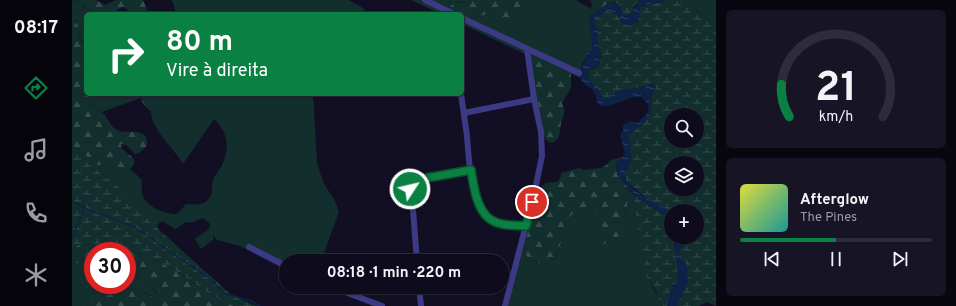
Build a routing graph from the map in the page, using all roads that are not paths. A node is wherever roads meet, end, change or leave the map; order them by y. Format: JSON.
{"nodes":[{"id":1,"x":425,"y":0,"type":"edge"},
{"id":2,"x":450,"y":12,"type":"edge"},
{"id":3,"x":464,"y":19,"type":"edge"},
{"id":4,"x":527,"y":49,"type":"junction"},
{"id":5,"x":579,"y":73,"type":"dead end"},
{"id":6,"x":461,"y":96,"type":"edge"},
{"id":7,"x":534,"y":99,"type":"junction"},
{"id":8,"x":464,"y":114,"type":"junction"},
{"id":9,"x":471,"y":170,"type":"junction"},
{"id":10,"x":526,"y":226,"type":"junction"},
{"id":11,"x":249,"y":247,"type":"dead end"},
{"id":12,"x":416,"y":254,"type":"edge"},
{"id":13,"x":279,"y":262,"type":"edge"},
{"id":14,"x":350,"y":294,"type":"edge"},
{"id":15,"x":420,"y":294,"type":"edge"},
{"id":16,"x":382,"y":306,"type":"edge"},
{"id":17,"x":421,"y":306,"type":"edge"},
{"id":18,"x":505,"y":306,"type":"edge"}],
"edges":[{"from":1,"to":2,"type":"street"},
{"from":3,"to":4,"type":"street"},
{"from":4,"to":5,"type":"street"},
{"from":4,"to":7,"type":"street"},
{"from":6,"to":8,"type":"street"},
{"from":7,"to":8,"type":"street"},
{"from":7,"to":10,"type":"street"},
{"from":8,"to":9,"type":"street"},
{"from":9,"to":10,"type":"street"},
{"from":9,"to":12,"type":"street"},
{"from":10,"to":18,"type":"street"},
{"from":11,"to":13,"type":"street"},
{"from":14,"to":16,"type":"street"},
{"from":15,"to":17,"type":"street"}]}
